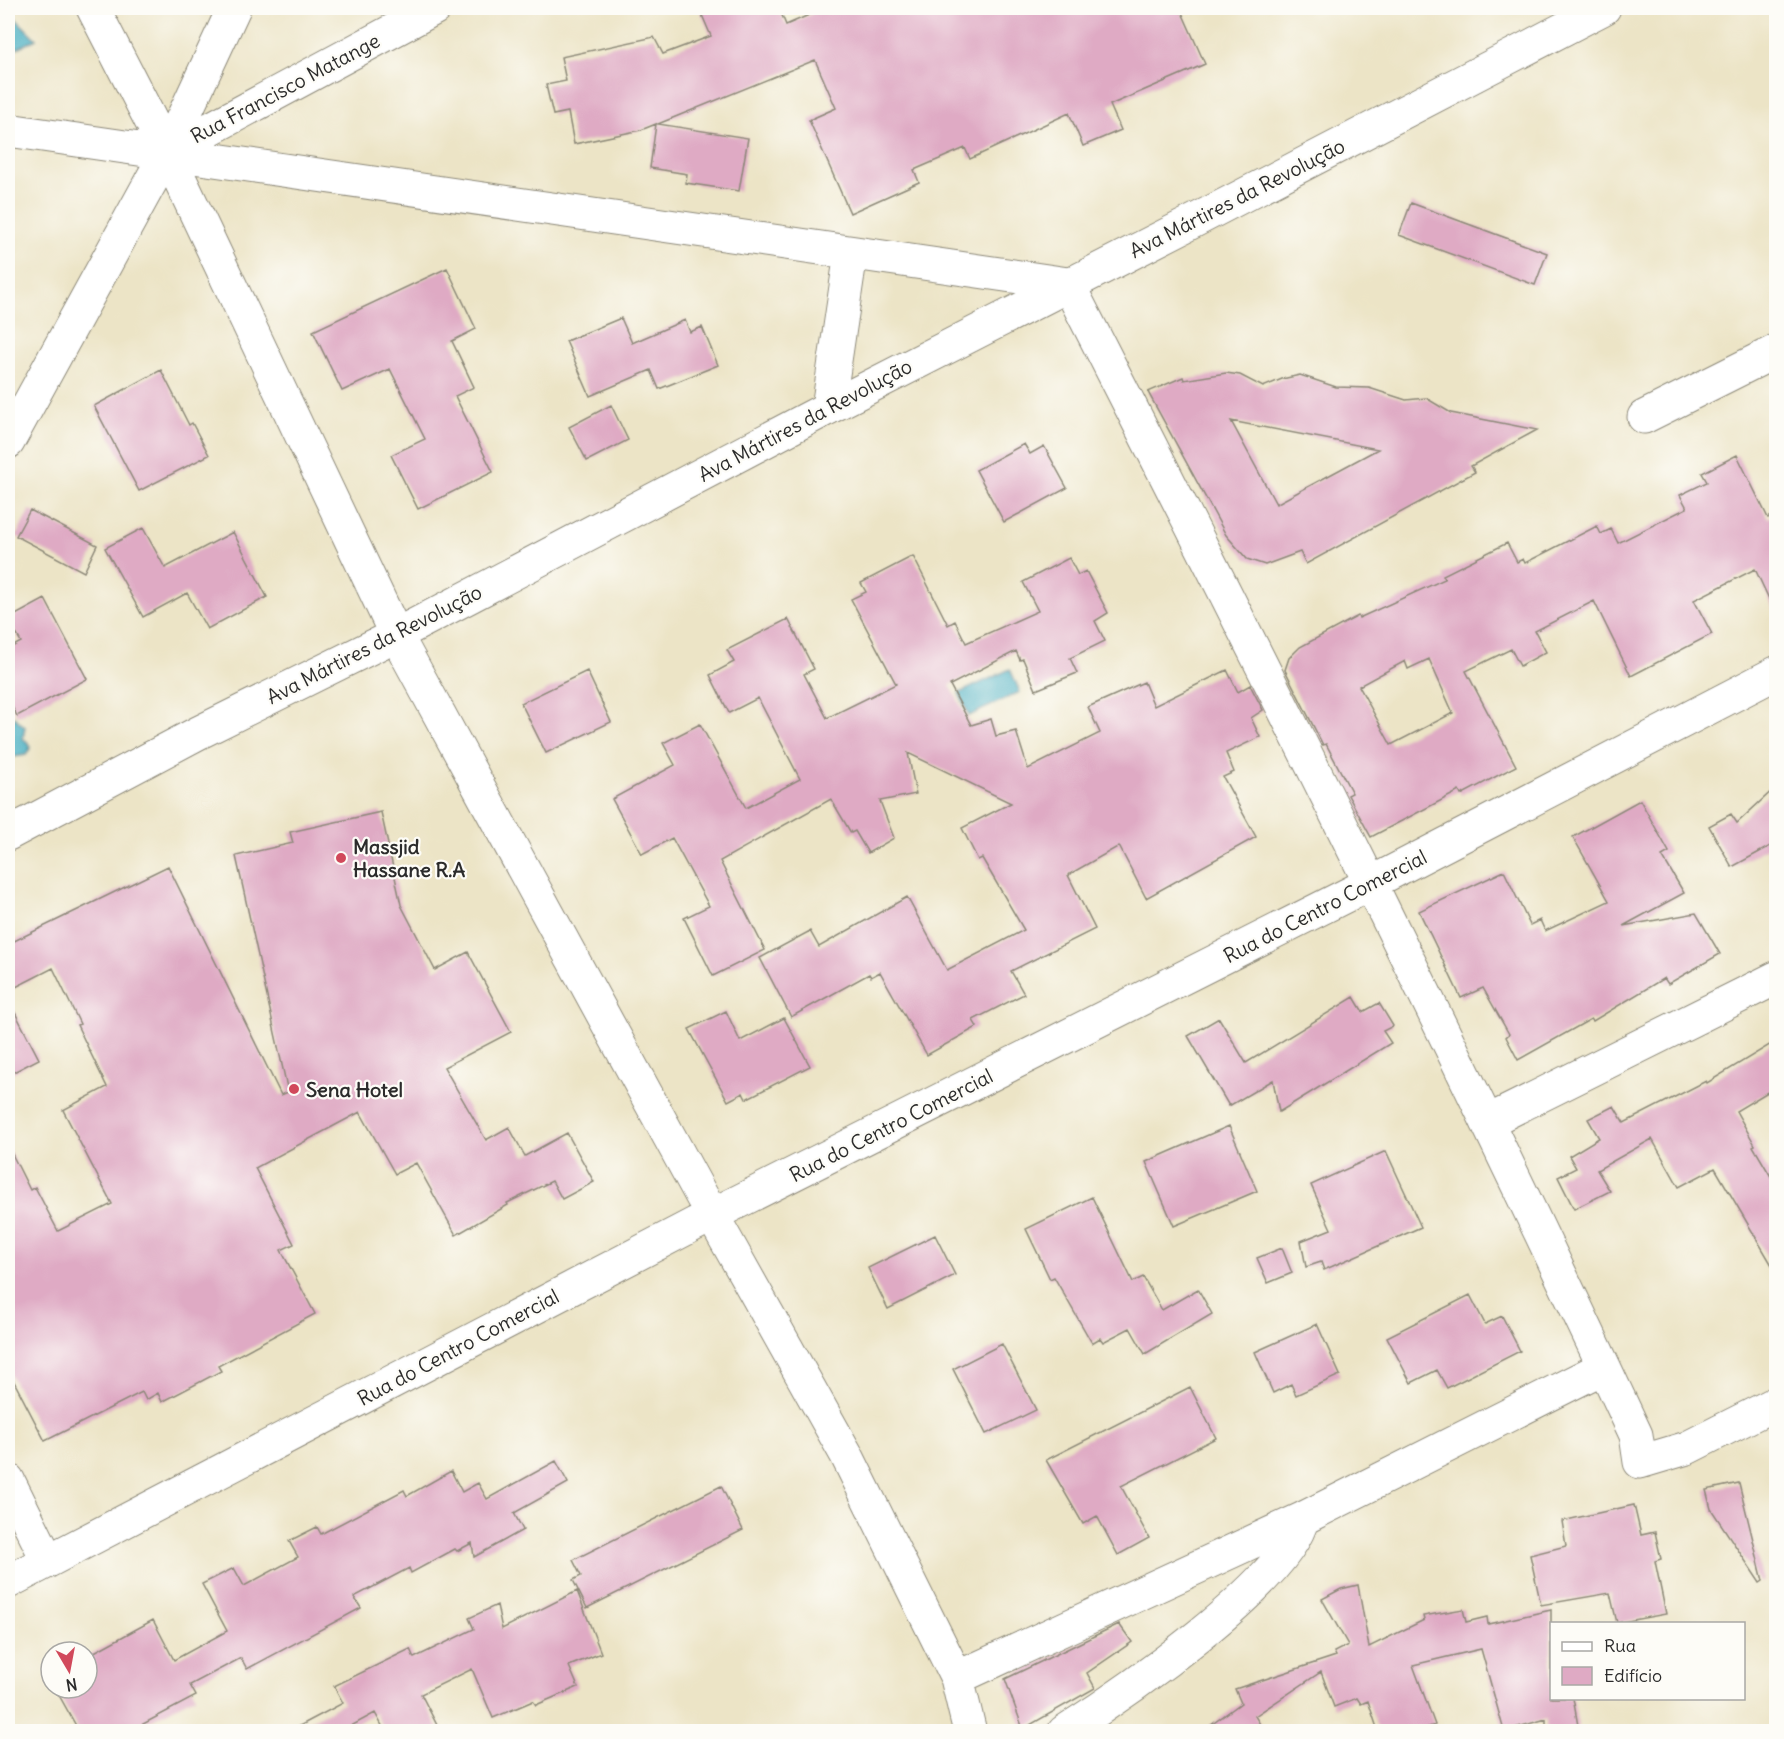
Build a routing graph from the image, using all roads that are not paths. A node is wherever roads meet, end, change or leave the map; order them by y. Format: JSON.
{"nodes":[{"id":1,"x":93,"y":8,"type":"edge"},
{"id":2,"x":234,"y":8,"type":"edge"},
{"id":3,"x":435,"y":8,"type":"edge"},
{"id":4,"x":1603,"y":8,"type":"edge"},
{"id":5,"x":8,"y":130,"type":"edge"},
{"id":6,"x":167,"y":152,"type":"junction"},
{"id":7,"x":851,"y":253,"type":"junction"},
{"id":8,"x":1068,"y":284,"type":"junction"},
{"id":9,"x":1776,"y":351,"type":"edge"},
{"id":10,"x":828,"y":408,"type":"junction"},
{"id":11,"x":1644,"y":417,"type":"dead end"},
{"id":12,"x":8,"y":442,"type":"edge"},
{"id":13,"x":396,"y":635,"type":"junction"},
{"id":14,"x":1776,"y":673,"type":"edge"},
{"id":15,"x":8,"y":834,"type":"edge"},
{"id":16,"x":1371,"y":883,"type":"junction"},
{"id":17,"x":1776,"y":978,"type":"edge"},
{"id":18,"x":1487,"y":1122,"type":"junction"},
{"id":19,"x":712,"y":1215,"type":"junction"},
{"id":20,"x":1604,"y":1367,"type":"junction"},
{"id":21,"x":1776,"y":1403,"type":"edge"},
{"id":22,"x":8,"y":1480,"type":"edge"},
{"id":23,"x":1302,"y":1520,"type":"junction"},
{"id":24,"x":48,"y":1561,"type":"junction"},
{"id":25,"x":8,"y":1582,"type":"edge"},
{"id":26,"x":957,"y":1678,"type":"junction"},
{"id":27,"x":970,"y":1731,"type":"edge"},
{"id":28,"x":1064,"y":1731,"type":"edge"}],
"edges":[{"from":1,"to":6,"type":"street"},
{"from":2,"to":6,"type":"street"},
{"from":3,"to":6,"type":"street","name":"Rua Francisco Matange"},
{"from":4,"to":8,"type":"street","name":"Ava Mártires da Revolução"},
{"from":5,"to":6,"type":"street"},
{"from":6,"to":7,"type":"street"},
{"from":6,"to":12,"type":"street"},
{"from":6,"to":13,"type":"street"},
{"from":7,"to":8,"type":"street"},
{"from":7,"to":10,"type":"street"},
{"from":8,"to":10,"type":"street","name":"Ava Mártires da Revolução"},
{"from":8,"to":16,"type":"street"},
{"from":9,"to":11,"type":"street"},
{"from":10,"to":13,"type":"street","name":"Ava Mártires da Revolução"},
{"from":13,"to":15,"type":"street","name":"Ava Mártires da Revolução"},
{"from":13,"to":19,"type":"street"},
{"from":14,"to":16,"type":"street","name":"Rua do Centro Comercial"},
{"from":16,"to":18,"type":"street"},
{"from":16,"to":19,"type":"street","name":"Rua do Centro Comercial"},
{"from":17,"to":18,"type":"street"},
{"from":18,"to":20,"type":"street"},
{"from":19,"to":24,"type":"street","name":"Rua do Centro Comercial"},
{"from":19,"to":26,"type":"street"},
{"from":20,"to":21,"type":"street"},
{"from":20,"to":23,"type":"street"},
{"from":22,"to":24,"type":"street"},
{"from":23,"to":26,"type":"street"},
{"from":23,"to":28,"type":"street"},
{"from":24,"to":25,"type":"street","name":"Rua do Centro Comercial"},
{"from":26,"to":27,"type":"street"}]}
